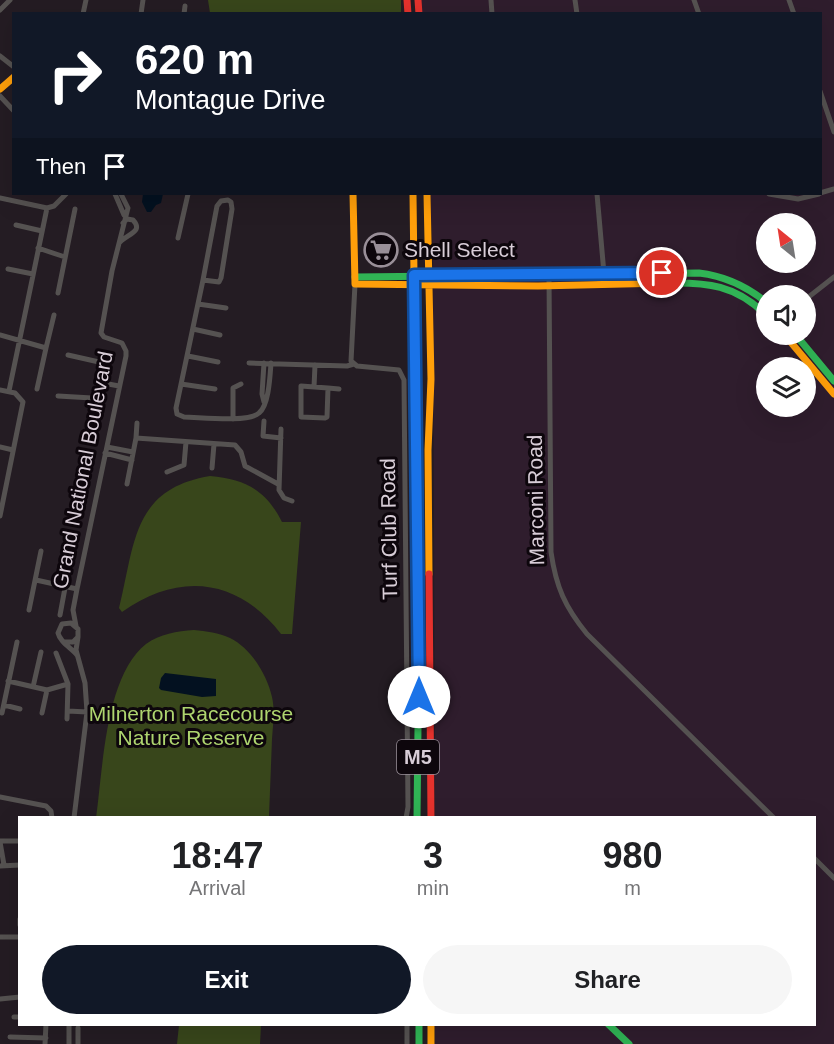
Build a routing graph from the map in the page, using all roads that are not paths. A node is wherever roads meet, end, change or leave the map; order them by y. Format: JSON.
{"nodes":[{"id":1,"x":10,"y":0,"type":"edge"},
{"id":2,"x":185,"y":6,"type":"dead end"},
{"id":3,"x":0,"y":10,"type":"edge"},
{"id":4,"x":184,"y":12,"type":"edge"},
{"id":5,"x":0,"y":56,"type":"edge"},
{"id":6,"x":12,"y":65,"type":"edge"},
{"id":7,"x":12,"y":79,"type":"edge"},
{"id":8,"x":0,"y":89,"type":"edge"},
{"id":9,"x":0,"y":96,"type":"edge"},
{"id":10,"x":822,"y":98,"type":"edge"},
{"id":11,"x":12,"y":109,"type":"edge"},
{"id":12,"x":834,"y":132,"type":"edge"},
{"id":13,"x":65,"y":195,"type":"edge"},
{"id":14,"x":116,"y":195,"type":"edge"},
{"id":15,"x":122,"y":195,"type":"edge"},
{"id":16,"x":188,"y":195,"type":"edge"},
{"id":17,"x":353,"y":195,"type":"edge"},
{"id":18,"x":413,"y":195,"type":"edge"},
{"id":19,"x":427,"y":195,"type":"edge"},
{"id":20,"x":597,"y":195,"type":"edge"},
{"id":21,"x":775,"y":195,"type":"edge"},
{"id":22,"x":813,"y":195,"type":"edge"},
{"id":23,"x":0,"y":198,"type":"edge"},
{"id":24,"x":47,"y":208,"type":"junction"},
{"id":25,"x":75,"y":209,"type":"dead end"},
{"id":26,"x":124,"y":220,"type":"junction"},
{"id":27,"x":16,"y":225,"type":"dead end"},
{"id":28,"x":42,"y":231,"type":"junction"},
{"id":29,"x":178,"y":238,"type":"dead end"},
{"id":30,"x":119,"y":244,"type":"junction"},
{"id":31,"x":38,"y":248,"type":"junction"},
{"id":32,"x":65,"y":257,"type":"junction"},
{"id":33,"x":8,"y":269,"type":"dead end"},
{"id":34,"x":605,"y":273,"type":"junction"},
{"id":35,"x":33,"y":274,"type":"junction"},
{"id":36,"x":549,"y":274,"type":"junction"},
{"id":37,"x":414,"y":275,"type":"junction"},
{"id":38,"x":429,"y":275,"type":"junction"},
{"id":39,"x":834,"y":277,"type":"edge"},
{"id":40,"x":203,"y":280,"type":"junction"},
{"id":41,"x":355,"y":280,"type":"junction"},
{"id":42,"x":414,"y":285,"type":"junction"},
{"id":43,"x":429,"y":285,"type":"junction"},
{"id":44,"x":549,"y":285,"type":"junction"},
{"id":45,"x":605,"y":285,"type":"junction"},
{"id":46,"x":816,"y":291,"type":"edge"},
{"id":47,"x":58,"y":293,"type":"dead end"},
{"id":48,"x":756,"y":295,"type":"edge"},
{"id":49,"x":198,"y":303,"type":"junction"},
{"id":50,"x":756,"y":305,"type":"edge"},
{"id":51,"x":226,"y":308,"type":"dead end"},
{"id":52,"x":54,"y":315,"type":"dead end"},
{"id":53,"x":193,"y":329,"type":"junction"},
{"id":54,"x":220,"y":334,"type":"dead end"},
{"id":55,"x":0,"y":335,"type":"edge"},
{"id":56,"x":19,"y":339,"type":"junction"},
{"id":57,"x":793,"y":345,"type":"edge"},
{"id":58,"x":804,"y":345,"type":"edge"},
{"id":59,"x":46,"y":348,"type":"junction"},
{"id":60,"x":68,"y":355,"type":"dead end"},
{"id":61,"x":188,"y":356,"type":"junction"},
{"id":62,"x":218,"y":362,"type":"dead end"},
{"id":63,"x":249,"y":363,"type":"dead end"},
{"id":64,"x":267,"y":363,"type":"junction"},
{"id":65,"x":354,"y":364,"type":"junction"},
{"id":66,"x":315,"y":365,"type":"junction"},
{"id":67,"x":834,"y":381,"type":"edge"},
{"id":68,"x":103,"y":384,"type":"dead end"},
{"id":69,"x":181,"y":384,"type":"junction"},
{"id":70,"x":241,"y":384,"type":"dead end"},
{"id":71,"x":119,"y":386,"type":"junction"},
{"id":72,"x":292,"y":386,"type":"dead end"},
{"id":73,"x":301,"y":386,"type":"junction"},
{"id":74,"x":314,"y":387,"type":"junction"},
{"id":75,"x":328,"y":388,"type":"junction"},
{"id":76,"x":37,"y":389,"type":"dead end"},
{"id":77,"x":215,"y":389,"type":"dead end"},
{"id":78,"x":339,"y":389,"type":"dead end"},
{"id":79,"x":0,"y":390,"type":"edge"},
{"id":80,"x":9,"y":391,"type":"junction"},
{"id":81,"x":834,"y":394,"type":"edge"},
{"id":82,"x":58,"y":396,"type":"dead end"},
{"id":83,"x":233,"y":419,"type":"junction"},
{"id":84,"x":264,"y":421,"type":"dead end"},
{"id":85,"x":137,"y":423,"type":"dead end"},
{"id":86,"x":281,"y":429,"type":"dead end"},
{"id":87,"x":136,"y":438,"type":"junction"},
{"id":88,"x":281,"y":438,"type":"junction"},
{"id":89,"x":186,"y":442,"type":"junction"},
{"id":90,"x":214,"y":444,"type":"junction"},
{"id":91,"x":0,"y":447,"type":"edge"},
{"id":92,"x":13,"y":450,"type":"junction"},
{"id":93,"x":106,"y":450,"type":"junction"},
{"id":94,"x":133,"y":452,"type":"junction"},
{"id":95,"x":132,"y":460,"type":"junction"},
{"id":96,"x":212,"y":468,"type":"dead end"},
{"id":97,"x":167,"y":472,"type":"dead end"},
{"id":98,"x":127,"y":484,"type":"dead end"},
{"id":99,"x":278,"y":484,"type":"junction"},
{"id":100,"x":292,"y":501,"type":"dead end"},
{"id":101,"x":0,"y":516,"type":"edge"},
{"id":102,"x":41,"y":551,"type":"dead end"},
{"id":103,"x":70,"y":561,"type":"dead end"},
{"id":104,"x":36,"y":580,"type":"junction"},
{"id":105,"x":65,"y":587,"type":"junction"},
{"id":106,"x":77,"y":589,"type":"junction"},
{"id":107,"x":28,"y":610,"type":"dead end"},
{"id":108,"x":73,"y":610,"type":"junction"},
{"id":109,"x":60,"y":615,"type":"dead end"},
{"id":110,"x":62,"y":624,"type":"junction"},
{"id":111,"x":76,"y":626,"type":"junction"},
{"id":112,"x":78,"y":637,"type":"junction"},
{"id":113,"x":17,"y":642,"type":"dead end"},
{"id":114,"x":65,"y":642,"type":"junction"},
{"id":115,"x":41,"y":652,"type":"dead end"},
{"id":116,"x":56,"y":653,"type":"dead end"},
{"id":117,"x":78,"y":657,"type":"junction"},
{"id":118,"x":8,"y":681,"type":"junction"},
{"id":119,"x":68,"y":684,"type":"junction"},
{"id":120,"x":33,"y":687,"type":"junction"},
{"id":121,"x":47,"y":690,"type":"junction"},
{"id":122,"x":4,"y":705,"type":"junction"},
{"id":123,"x":20,"y":710,"type":"dead end"},
{"id":124,"x":68,"y":710,"type":"junction"},
{"id":125,"x":87,"y":711,"type":"junction"},
{"id":126,"x":2,"y":713,"type":"dead end"},
{"id":127,"x":42,"y":713,"type":"dead end"},
{"id":128,"x":67,"y":718,"type":"dead end"},
{"id":129,"x":0,"y":797,"type":"edge"},
{"id":130,"x":52,"y":816,"type":"edge"},
{"id":131,"x":74,"y":816,"type":"edge"},
{"id":132,"x":406,"y":816,"type":"edge"},
{"id":133,"x":417,"y":816,"type":"edge"},
{"id":134,"x":431,"y":816,"type":"edge"},
{"id":135,"x":772,"y":816,"type":"edge"},
{"id":136,"x":18,"y":841,"type":"edge"},
{"id":137,"x":0,"y":842,"type":"edge"},
{"id":138,"x":816,"y":860,"type":"edge"},
{"id":139,"x":18,"y":865,"type":"edge"},
{"id":140,"x":2,"y":866,"type":"edge"},
{"id":141,"x":834,"y":878,"type":"edge"},
{"id":142,"x":0,"y":937,"type":"edge"},
{"id":143,"x":18,"y":937,"type":"edge"},
{"id":144,"x":18,"y":997,"type":"edge"},
{"id":145,"x":0,"y":999,"type":"edge"},
{"id":146,"x":70,"y":1026,"type":"edge"},
{"id":147,"x":407,"y":1026,"type":"edge"},
{"id":148,"x":419,"y":1026,"type":"edge"},
{"id":149,"x":431,"y":1026,"type":"edge"},
{"id":150,"x":610,"y":1026,"type":"edge"},
{"id":151,"x":78,"y":1028,"type":"dead end"},
{"id":152,"x":10,"y":1037,"type":"dead end"},
{"id":153,"x":46,"y":1041,"type":"edge"},
{"id":154,"x":69,"y":1044,"type":"edge"},
{"id":155,"x":78,"y":1044,"type":"edge"},
{"id":156,"x":407,"y":1044,"type":"edge"},
{"id":157,"x":419,"y":1044,"type":"edge"},
{"id":158,"x":431,"y":1044,"type":"edge"},
{"id":159,"x":629,"y":1044,"type":"edge"}],
"edges":[{"from":1,"to":3,"type":"street"},
{"from":2,"to":4,"type":"street"},
{"from":5,"to":6,"type":"street"},
{"from":7,"to":8,"type":"main road"},
{"from":9,"to":11,"type":"street"},
{"from":10,"to":12,"type":"street"},
{"from":13,"to":24,"type":"street"},
{"from":14,"to":26,"type":"street"},
{"from":15,"to":26,"type":"street"},
{"from":16,"to":29,"type":"street"},
{"from":17,"to":41,"type":"main road"},
{"from":18,"to":37,"type":"main road","number":"M5"},
{"from":19,"to":38,"type":"main road","number":"M5"},
{"from":20,"to":34,"type":"street"},
{"from":21,"to":22,"type":"street"},
{"from":23,"to":24,"type":"street"},
{"from":24,"to":28,"type":"street"},
{"from":25,"to":32,"type":"street"},
{"from":26,"to":30,"type":"street","name":"Grand National Boulevard"},
{"from":26,"to":30,"type":"street","name":"Grand National Boulevard"},
{"from":27,"to":28,"type":"street"},
{"from":28,"to":31,"type":"street"},
{"from":30,"to":71,"type":"street","name":"Grand National Boulevard"},
{"from":31,"to":32,"type":"street"},
{"from":31,"to":35,"type":"street"},
{"from":32,"to":47,"type":"street"},
{"from":33,"to":35,"type":"street"},
{"from":34,"to":36,"type":"main road"},
{"from":34,"to":45,"type":"street"},
{"from":34,"to":48,"type":"main road"},
{"from":35,"to":56,"type":"street"},
{"from":36,"to":38,"type":"main road"},
{"from":36,"to":44,"type":"street","name":"Marconi Road"},
{"from":37,"to":38,"type":"main road"},
{"from":37,"to":41,"type":"main road"},
{"from":37,"to":42,"type":"main road","number":"M5"},
{"from":38,"to":43,"type":"main road","number":"M5"},
{"from":39,"to":46,"type":"street"},
{"from":40,"to":40,"type":"street"},
{"from":40,"to":49,"type":"street"},
{"from":41,"to":42,"type":"main road"},
{"from":41,"to":65,"type":"street"},
{"from":42,"to":43,"type":"main road"},
{"from":42,"to":133,"type":"main road","number":"M5"},
{"from":43,"to":44,"type":"main road"},
{"from":43,"to":134,"type":"main road","number":"M5"},
{"from":44,"to":45,"type":"main road"},
{"from":44,"to":135,"type":"street","name":"Marconi Road"},
{"from":45,"to":50,"type":"main road"},
{"from":49,"to":51,"type":"street"},
{"from":49,"to":53,"type":"street"},
{"from":52,"to":59,"type":"street"},
{"from":53,"to":54,"type":"street"},
{"from":53,"to":61,"type":"street"},
{"from":55,"to":56,"type":"street"},
{"from":56,"to":59,"type":"street"},
{"from":56,"to":80,"type":"street"},
{"from":57,"to":81,"type":"main road"},
{"from":58,"to":67,"type":"main road"},
{"from":59,"to":76,"type":"street"},
{"from":60,"to":82,"type":"street"},
{"from":61,"to":62,"type":"street"},
{"from":61,"to":69,"type":"street"},
{"from":63,"to":64,"type":"street","name":"Turf Club Road"},
{"from":64,"to":66,"type":"street","name":"Turf Club Road"},
{"from":64,"to":83,"type":"street"},
{"from":65,"to":66,"type":"street","name":"Turf Club Road"},
{"from":65,"to":132,"type":"street","name":"Turf Club Road"},
{"from":66,"to":74,"type":"street"},
{"from":68,"to":71,"type":"street"},
{"from":69,"to":77,"type":"street"},
{"from":69,"to":83,"type":"street"},
{"from":70,"to":83,"type":"street"},
{"from":71,"to":93,"type":"street","name":"Grand National Boulevard"},
{"from":72,"to":73,"type":"street"},
{"from":73,"to":74,"type":"street"},
{"from":73,"to":75,"type":"street"},
{"from":74,"to":75,"type":"street"},
{"from":75,"to":78,"type":"street"},
{"from":79,"to":80,"type":"street"},
{"from":80,"to":92,"type":"street"},
{"from":84,"to":88,"type":"street"},
{"from":85,"to":87,"type":"street"},
{"from":86,"to":88,"type":"street"},
{"from":87,"to":89,"type":"street"},
{"from":87,"to":94,"type":"street"},
{"from":88,"to":99,"type":"street"},
{"from":89,"to":90,"type":"street"},
{"from":89,"to":97,"type":"street"},
{"from":90,"to":96,"type":"street"},
{"from":90,"to":99,"type":"street"},
{"from":91,"to":92,"type":"street"},
{"from":92,"to":101,"type":"street"},
{"from":93,"to":94,"type":"street"},
{"from":93,"to":95,"type":"street"},
{"from":93,"to":106,"type":"street","name":"Grand National Boulevard"},
{"from":94,"to":95,"type":"street"},
{"from":95,"to":98,"type":"street"},
{"from":99,"to":100,"type":"street"},
{"from":102,"to":104,"type":"street"},
{"from":103,"to":105,"type":"street"},
{"from":104,"to":105,"type":"street"},
{"from":104,"to":107,"type":"street"},
{"from":105,"to":106,"type":"street"},
{"from":105,"to":109,"type":"street"},
{"from":106,"to":108,"type":"street","name":"Grand National Boulevard"},
{"from":108,"to":110,"type":"street","name":"Grand National Boulevard"},
{"from":108,"to":111,"type":"street","name":"Grand National Boulevard"},
{"from":110,"to":111,"type":"street"},
{"from":110,"to":114,"type":"street"},
{"from":111,"to":112,"type":"street"},
{"from":112,"to":114,"type":"street"},
{"from":112,"to":117,"type":"street"},
{"from":113,"to":118,"type":"street"},
{"from":114,"to":117,"type":"street"},
{"from":115,"to":120,"type":"street"},
{"from":116,"to":119,"type":"street"},
{"from":117,"to":125,"type":"street"},
{"from":118,"to":120,"type":"street"},
{"from":118,"to":122,"type":"street"},
{"from":119,"to":121,"type":"street"},
{"from":119,"to":124,"type":"street"},
{"from":120,"to":121,"type":"street"},
{"from":121,"to":127,"type":"street"},
{"from":122,"to":123,"type":"street"},
{"from":122,"to":126,"type":"street"},
{"from":124,"to":125,"type":"street"},
{"from":124,"to":128,"type":"street"},
{"from":125,"to":131,"type":"street"},
{"from":129,"to":130,"type":"street"},
{"from":136,"to":137,"type":"street"},
{"from":137,"to":140,"type":"street"},
{"from":138,"to":141,"type":"street"},
{"from":139,"to":140,"type":"street"},
{"from":142,"to":143,"type":"street"},
{"from":144,"to":145,"type":"street"},
{"from":146,"to":154,"type":"street"},
{"from":147,"to":156,"type":"street"},
{"from":148,"to":157,"type":"main road"},
{"from":149,"to":158,"type":"main road"},
{"from":150,"to":159,"type":"main road"},
{"from":151,"to":155,"type":"street"},
{"from":152,"to":153,"type":"street"}]}
